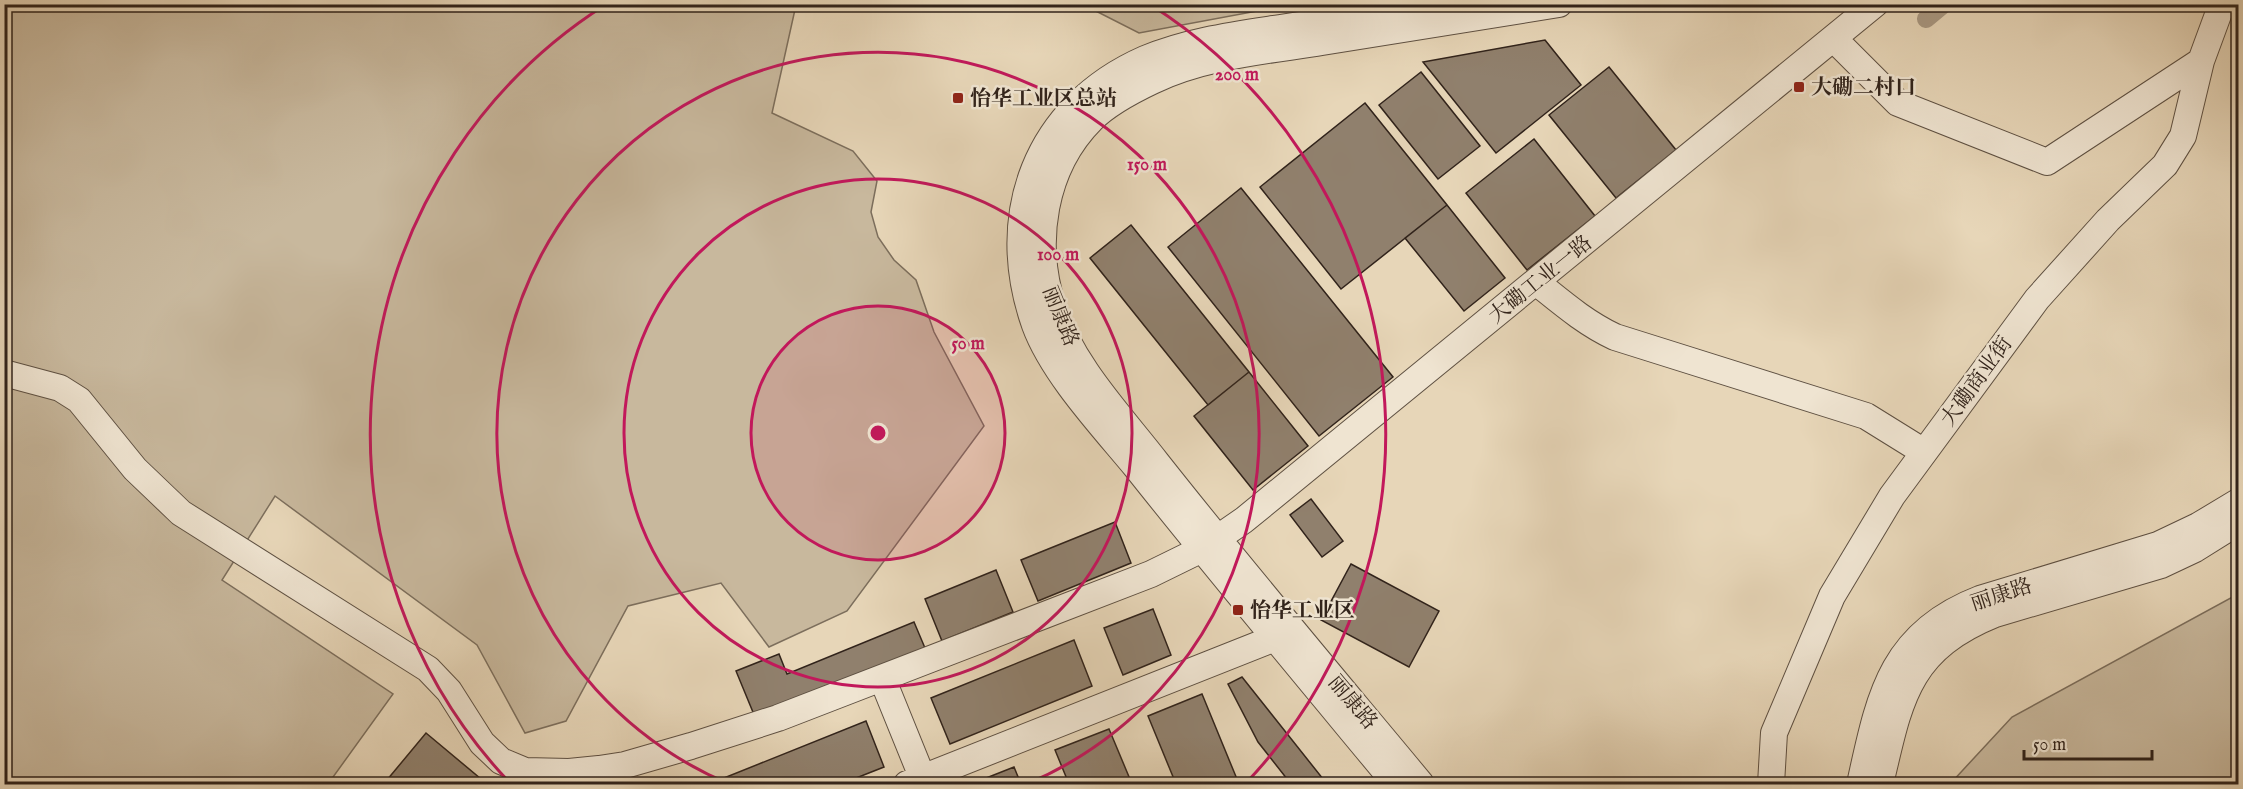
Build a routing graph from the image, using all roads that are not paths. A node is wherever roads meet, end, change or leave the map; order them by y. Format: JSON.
{"nodes":[{"id":1,"x":1435,"y":4,"type":"edge"},
{"id":2,"x":1559,"y":4,"type":"edge"},
{"id":3,"x":1875,"y":4,"type":"edge"},
{"id":4,"x":2222,"y":4,"type":"edge"},
{"id":5,"x":1834,"y":39,"type":"junction"},
{"id":6,"x":2201,"y":61,"type":"junction"},
{"id":7,"x":1536,"y":282,"type":"junction"},
{"id":8,"x":4,"y":373,"type":"edge"},
{"id":9,"x":1924,"y":452,"type":"junction"},
{"id":10,"x":2238,"y":502,"type":"edge"},
{"id":11,"x":2238,"y":522,"type":"edge"},
{"id":12,"x":1210,"y":544,"type":"junction"},
{"id":13,"x":1275,"y":638,"type":"junction"},
{"id":14,"x":882,"y":678,"type":"junction"},
{"id":15,"x":918,"y":782,"type":"edge"},
{"id":16,"x":1396,"y":784,"type":"edge"},
{"id":17,"x":1421,"y":784,"type":"edge"},
{"id":18,"x":1771,"y":784,"type":"edge"},
{"id":19,"x":1860,"y":784,"type":"edge"},
{"id":20,"x":1880,"y":784,"type":"edge"}],
"edges":[{"from":1,"to":12,"type":"street","name":"丽康路"},
{"from":2,"to":12,"type":"street","name":"丽康路"},
{"from":3,"to":5,"type":"street","name":"大磡工业一路"},
{"from":4,"to":6,"type":"street","name":"大磡商业街"},
{"from":5,"to":6,"type":"street"},
{"from":5,"to":7,"type":"street","name":"大磡工业一路"},
{"from":6,"to":9,"type":"street","name":"大磡商业街"},
{"from":7,"to":9,"type":"street"},
{"from":7,"to":12,"type":"street","name":"大磡工业一路"},
{"from":8,"to":14,"type":"street","name":"大磡工业一路"},
{"from":9,"to":18,"type":"street","name":"大磡商业街"},
{"from":10,"to":19,"type":"street","name":"丽康路"},
{"from":11,"to":20,"type":"street","name":"丽康路"},
{"from":12,"to":13,"type":"street","name":"丽康路"},
{"from":12,"to":14,"type":"street","name":"大磡工业一路"},
{"from":12,"to":17,"type":"street","name":"丽康路"},
{"from":13,"to":15,"type":"street"},
{"from":13,"to":16,"type":"street","name":"丽康路"},
{"from":14,"to":15,"type":"street"}]}
